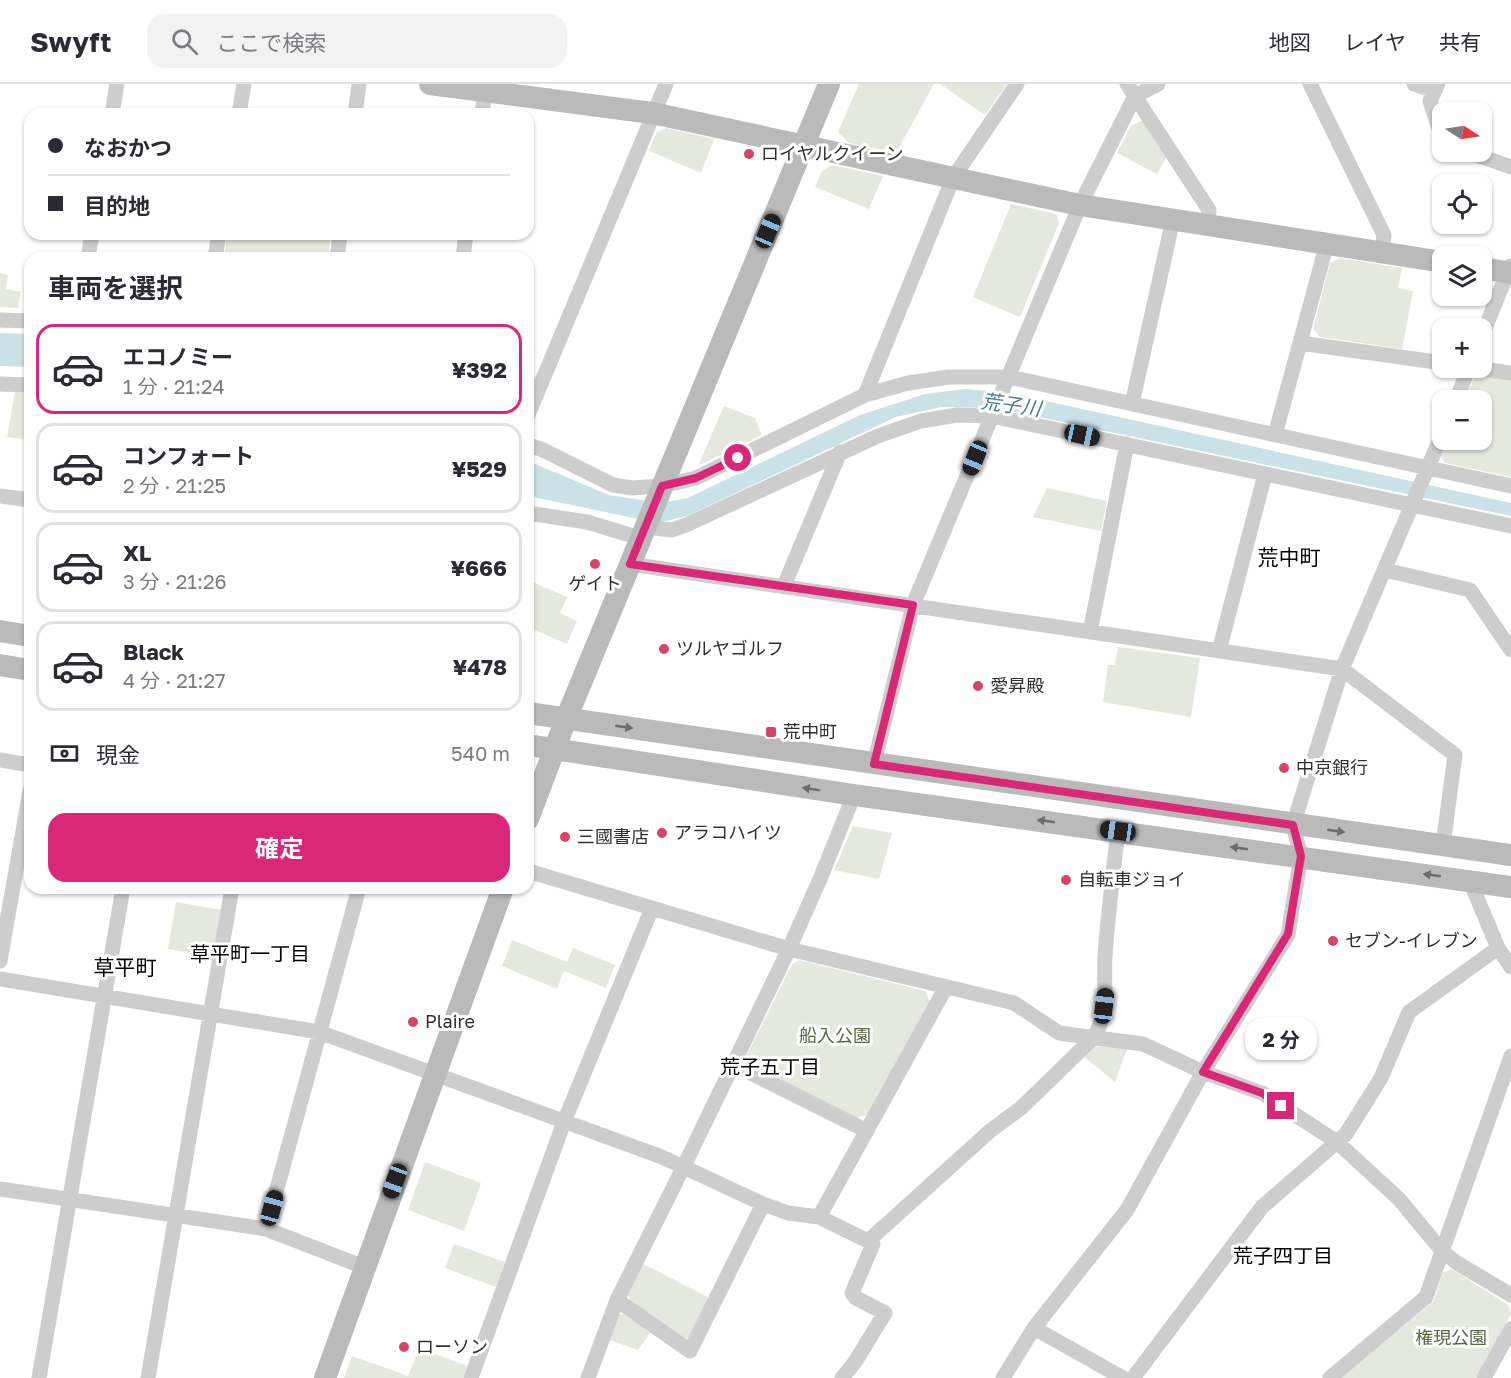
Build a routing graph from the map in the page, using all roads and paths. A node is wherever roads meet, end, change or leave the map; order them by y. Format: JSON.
{"nodes":[{"id":1,"x":117,"y":84,"type":"edge"},
{"id":2,"x":244,"y":84,"type":"edge"},
{"id":3,"x":359,"y":84,"type":"edge"},
{"id":4,"x":430,"y":84,"type":"edge"},
{"id":5,"x":666,"y":84,"type":"edge"},
{"id":6,"x":829,"y":84,"type":"edge"},
{"id":7,"x":1017,"y":84,"type":"edge"},
{"id":8,"x":1158,"y":84,"type":"edge"},
{"id":9,"x":1310,"y":84,"type":"edge"},
{"id":10,"x":1414,"y":84,"type":"edge"},
{"id":11,"x":485,"y":87,"type":"edge"},
{"id":12,"x":1436,"y":88,"type":"edge"},
{"id":13,"x":1131,"y":90,"type":"edge"},
{"id":14,"x":1432,"y":107,"type":"edge"},
{"id":15,"x":113,"y":108,"type":"edge"},
{"id":16,"x":240,"y":108,"type":"edge"},
{"id":17,"x":356,"y":108,"type":"edge"},
{"id":18,"x":483,"y":108,"type":"edge"},
{"id":19,"x":652,"y":113,"type":"junction"},
{"id":20,"x":804,"y":146,"type":"junction"},
{"id":21,"x":1492,"y":160,"type":"edge"},
{"id":22,"x":1511,"y":167,"type":"edge"},
{"id":23,"x":952,"y":178,"type":"junction"},
{"id":24,"x":1080,"y":205,"type":"junction"},
{"id":25,"x":1173,"y":219,"type":"junction"},
{"id":26,"x":1208,"y":225,"type":"junction"},
{"id":27,"x":1327,"y":243,"type":"junction"},
{"id":28,"x":1382,"y":252,"type":"junction"},
{"id":29,"x":1432,"y":260,"type":"edge"},
{"id":30,"x":1492,"y":268,"type":"edge"},
{"id":31,"x":1510,"y":269,"type":"edge"},
{"id":32,"x":1490,"y":318,"type":"edge"},
{"id":33,"x":0,"y":320,"type":"edge"},
{"id":34,"x":24,"y":321,"type":"edge"},
{"id":35,"x":1300,"y":343,"type":"junction"},
{"id":36,"x":1432,"y":361,"type":"edge"},
{"id":37,"x":1492,"y":370,"type":"edge"},
{"id":38,"x":1511,"y":372,"type":"edge"},
{"id":39,"x":1007,"y":382,"type":"junction"},
{"id":40,"x":0,"y":384,"type":"edge"},
{"id":41,"x":24,"y":386,"type":"edge"},
{"id":42,"x":865,"y":395,"type":"junction"},
{"id":43,"x":534,"y":400,"type":"edge"},
{"id":44,"x":1132,"y":404,"type":"junction"},
{"id":45,"x":993,"y":413,"type":"junction"},
{"id":46,"x":1275,"y":435,"type":"junction"},
{"id":47,"x":1127,"y":444,"type":"junction"},
{"id":48,"x":534,"y":447,"type":"edge"},
{"id":49,"x":1436,"y":450,"type":"edge"},
{"id":50,"x":840,"y":452,"type":"junction"},
{"id":51,"x":1426,"y":473,"type":"junction"},
{"id":52,"x":1265,"y":474,"type":"junction"},
{"id":53,"x":1511,"y":486,"type":"edge"},
{"id":54,"x":660,"y":491,"type":"junction"},
{"id":55,"x":0,"y":496,"type":"edge"},
{"id":56,"x":24,"y":499,"type":"edge"},
{"id":57,"x":1414,"y":502,"type":"junction"},
{"id":58,"x":534,"y":514,"type":"edge"},
{"id":59,"x":1511,"y":526,"type":"edge"},
{"id":60,"x":643,"y":533,"type":"junction"},
{"id":61,"x":630,"y":564,"type":"junction"},
{"id":62,"x":1385,"y":570,"type":"junction"},
{"id":63,"x":784,"y":586,"type":"junction"},
{"id":64,"x":913,"y":605,"type":"junction"},
{"id":65,"x":0,"y":631,"type":"edge"},
{"id":66,"x":1090,"y":632,"type":"junction"},
{"id":67,"x":24,"y":635,"type":"edge"},
{"id":68,"x":1511,"y":650,"type":"edge"},
{"id":69,"x":1219,"y":651,"type":"junction"},
{"id":70,"x":0,"y":665,"type":"edge"},
{"id":71,"x":24,"y":669,"type":"edge"},
{"id":72,"x":1342,"y":669,"type":"junction"},
{"id":73,"x":534,"y":714,"type":"edge"},
{"id":74,"x":566,"y":719,"type":"junction"},
{"id":75,"x":534,"y":746,"type":"edge"},
{"id":76,"x":554,"y":749,"type":"junction"},
{"id":77,"x":0,"y":760,"type":"edge"},
{"id":78,"x":24,"y":764,"type":"edge"},
{"id":79,"x":874,"y":764,"type":"junction"},
{"id":80,"x":854,"y":795,"type":"junction"},
{"id":81,"x":534,"y":803,"type":"edge"},
{"id":82,"x":24,"y":825,"type":"edge"},
{"id":83,"x":1293,"y":825,"type":"junction"},
{"id":84,"x":1118,"y":831,"type":"junction"},
{"id":85,"x":1443,"y":845,"type":"junction"},
{"id":86,"x":1511,"y":855,"type":"edge"},
{"id":87,"x":1301,"y":856,"type":"junction"},
{"id":88,"x":534,"y":872,"type":"edge"},
{"id":89,"x":1470,"y":881,"type":"junction"},
{"id":90,"x":1511,"y":886,"type":"edge"},
{"id":91,"x":122,"y":894,"type":"edge"},
{"id":92,"x":231,"y":894,"type":"edge"},
{"id":93,"x":357,"y":894,"type":"edge"},
{"id":94,"x":501,"y":894,"type":"edge"},
{"id":95,"x":652,"y":908,"type":"junction"},
{"id":96,"x":1498,"y":948,"type":"junction"},
{"id":97,"x":789,"y":949,"type":"junction"},
{"id":98,"x":0,"y":961,"type":"edge"},
{"id":99,"x":1511,"y":967,"type":"edge"},
{"id":100,"x":0,"y":978,"type":"edge"},
{"id":101,"x":946,"y":987,"type":"junction"},
{"id":102,"x":104,"y":996,"type":"junction"},
{"id":103,"x":211,"y":1014,"type":"junction"},
{"id":104,"x":320,"y":1032,"type":"junction"},
{"id":105,"x":1094,"y":1037,"type":"junction"},
{"id":106,"x":1511,"y":1056,"type":"edge"},
{"id":107,"x":733,"y":1064,"type":"junction"},
{"id":108,"x":1203,"y":1072,"type":"junction"},
{"id":109,"x":434,"y":1074,"type":"junction"},
{"id":110,"x":564,"y":1122,"type":"junction"},
{"id":111,"x":867,"y":1131,"type":"junction"},
{"id":112,"x":1336,"y":1142,"type":"junction"},
{"id":113,"x":684,"y":1167,"type":"junction"},
{"id":114,"x":0,"y":1189,"type":"edge"},
{"id":115,"x":70,"y":1200,"type":"junction"},
{"id":116,"x":763,"y":1204,"type":"junction"},
{"id":117,"x":176,"y":1216,"type":"junction"},
{"id":118,"x":819,"y":1217,"type":"junction"},
{"id":119,"x":266,"y":1229,"type":"junction"},
{"id":120,"x":868,"y":1241,"type":"junction"},
{"id":121,"x":1442,"y":1251,"type":"junction"},
{"id":122,"x":364,"y":1267,"type":"junction"},
{"id":123,"x":1511,"y":1295,"type":"edge"},
{"id":124,"x":617,"y":1300,"type":"junction"},
{"id":125,"x":1034,"y":1328,"type":"junction"},
{"id":126,"x":1511,"y":1329,"type":"edge"},
{"id":127,"x":39,"y":1378,"type":"edge"},
{"id":128,"x":148,"y":1378,"type":"edge"},
{"id":129,"x":325,"y":1378,"type":"edge"},
{"id":130,"x":471,"y":1378,"type":"edge"},
{"id":131,"x":588,"y":1378,"type":"edge"},
{"id":132,"x":842,"y":1378,"type":"edge"},
{"id":133,"x":1003,"y":1378,"type":"edge"},
{"id":134,"x":1123,"y":1378,"type":"edge"},
{"id":135,"x":1133,"y":1378,"type":"edge"},
{"id":136,"x":1330,"y":1378,"type":"edge"},
{"id":137,"x":1484,"y":1378,"type":"edge"}],
"edges":[{"from":1,"to":15,"type":"street"},
{"from":2,"to":16,"type":"street"},
{"from":3,"to":17,"type":"street"},
{"from":4,"to":11,"type":"street"},
{"from":5,"to":19,"type":"street"},
{"from":6,"to":20,"type":"street"},
{"from":7,"to":23,"type":"street"},
{"from":8,"to":13,"type":"street"},
{"from":9,"to":28,"type":"street"},
{"from":10,"to":12,"type":"street"},
{"from":11,"to":18,"type":"street"},
{"from":11,"to":19,"type":"street"},
{"from":12,"to":14,"type":"street"},
{"from":13,"to":24,"type":"street"},
{"from":13,"to":26,"type":"street"},
{"from":19,"to":20,"type":"street"},
{"from":19,"to":43,"type":"street"},
{"from":20,"to":23,"type":"street"},
{"from":20,"to":54,"type":"street"},
{"from":21,"to":22,"type":"street"},
{"from":23,"to":24,"type":"street"},
{"from":23,"to":42,"type":"street"},
{"from":24,"to":25,"type":"street"},
{"from":24,"to":39,"type":"street"},
{"from":25,"to":26,"type":"street"},
{"from":25,"to":44,"type":"street"},
{"from":26,"to":27,"type":"street"},
{"from":27,"to":28,"type":"street"},
{"from":27,"to":35,"type":"street"},
{"from":28,"to":29,"type":"street"},
{"from":30,"to":31,"type":"street"},
{"from":31,"to":32,"type":"street"},
{"from":33,"to":34,"type":"street"},
{"from":35,"to":36,"type":"street"},
{"from":35,"to":46,"type":"street"},
{"from":37,"to":38,"type":"street"},
{"from":39,"to":42,"type":"street"},
{"from":39,"to":44,"type":"street"},
{"from":39,"to":45,"type":"street"},
{"from":40,"to":41,"type":"street"},
{"from":42,"to":54,"type":"street"},
{"from":44,"to":46,"type":"street"},
{"from":45,"to":47,"type":"street"},
{"from":45,"to":50,"type":"street"},
{"from":45,"to":64,"type":"street"},
{"from":46,"to":51,"type":"street"},
{"from":47,"to":52,"type":"street"},
{"from":47,"to":66,"type":"street"},
{"from":48,"to":54,"type":"street"},
{"from":49,"to":51,"type":"street"},
{"from":50,"to":60,"type":"street"},
{"from":50,"to":63,"type":"street"},
{"from":51,"to":53,"type":"street"},
{"from":51,"to":57,"type":"street"},
{"from":52,"to":57,"type":"street"},
{"from":52,"to":69,"type":"street"},
{"from":54,"to":60,"type":"street"},
{"from":55,"to":56,"type":"street"},
{"from":57,"to":59,"type":"street"},
{"from":57,"to":62,"type":"street"},
{"from":58,"to":60,"type":"street"},
{"from":60,"to":61,"type":"street"},
{"from":61,"to":63,"type":"street"},
{"from":61,"to":74,"type":"street"},
{"from":62,"to":68,"type":"street"},
{"from":62,"to":72,"type":"street"},
{"from":63,"to":64,"type":"street"},
{"from":64,"to":66,"type":"street"},
{"from":64,"to":79,"type":"street"},
{"from":65,"to":67,"type":"street"},
{"from":66,"to":69,"type":"street"},
{"from":69,"to":72,"type":"street"},
{"from":70,"to":71,"type":"street"},
{"from":72,"to":83,"type":"street"},
{"from":72,"to":85,"type":"street"},
{"from":73,"to":74,"type":"street"},
{"from":74,"to":76,"type":"street"},
{"from":74,"to":79,"type":"street","one_way":true},
{"from":75,"to":76,"type":"street"},
{"from":80,"to":76,"type":"street","one_way":true},
{"from":76,"to":81,"type":"street"},
{"from":77,"to":78,"type":"street"},
{"from":79,"to":83,"type":"street"},
{"from":84,"to":80,"type":"street","one_way":true},
{"from":80,"to":97,"type":"street"},
{"from":82,"to":98,"type":"street"},
{"from":83,"to":85,"type":"street","one_way":true},
{"from":83,"to":87,"type":"street"},
{"from":87,"to":84,"type":"street","one_way":true},
{"from":84,"to":105,"type":"street"},
{"from":85,"to":86,"type":"street"},
{"from":89,"to":87,"type":"street","one_way":true},
{"from":87,"to":108,"type":"street"},
{"from":88,"to":95,"type":"street"},
{"from":89,"to":90,"type":"street"},
{"from":89,"to":96,"type":"street"},
{"from":91,"to":102,"type":"street"},
{"from":92,"to":103,"type":"street"},
{"from":93,"to":104,"type":"street"},
{"from":94,"to":109,"type":"street"},
{"from":95,"to":97,"type":"street"},
{"from":95,"to":110,"type":"street"},
{"from":96,"to":99,"type":"street"},
{"from":96,"to":112,"type":"street"},
{"from":97,"to":101,"type":"street"},
{"from":97,"to":107,"type":"street"},
{"from":100,"to":102,"type":"street"},
{"from":101,"to":105,"type":"street"},
{"from":101,"to":111,"type":"street"},
{"from":102,"to":103,"type":"street"},
{"from":102,"to":115,"type":"street"},
{"from":103,"to":104,"type":"street"},
{"from":103,"to":117,"type":"street"},
{"from":104,"to":109,"type":"street"},
{"from":104,"to":119,"type":"street"},
{"from":105,"to":108,"type":"street"},
{"from":105,"to":120,"type":"street"},
{"from":106,"to":121,"type":"street"},
{"from":107,"to":111,"type":"street"},
{"from":107,"to":113,"type":"street"},
{"from":108,"to":112,"type":"street"},
{"from":108,"to":125,"type":"street"},
{"from":109,"to":110,"type":"street"},
{"from":109,"to":122,"type":"street"},
{"from":110,"to":113,"type":"street"},
{"from":110,"to":130,"type":"street"},
{"from":111,"to":118,"type":"street"},
{"from":112,"to":121,"type":"street"},
{"from":112,"to":135,"type":"street"},
{"from":113,"to":116,"type":"street"},
{"from":113,"to":124,"type":"street"},
{"from":114,"to":115,"type":"street"},
{"from":115,"to":117,"type":"street"},
{"from":115,"to":127,"type":"street"},
{"from":116,"to":118,"type":"street"},
{"from":116,"to":124,"type":"street"},
{"from":117,"to":119,"type":"street"},
{"from":117,"to":128,"type":"street"},
{"from":118,"to":120,"type":"street"},
{"from":119,"to":122,"type":"street"},
{"from":120,"to":132,"type":"street"},
{"from":121,"to":123,"type":"street"},
{"from":121,"to":136,"type":"street"},
{"from":122,"to":129,"type":"street"},
{"from":124,"to":131,"type":"street"},
{"from":125,"to":133,"type":"street"},
{"from":125,"to":134,"type":"street"},
{"from":126,"to":137,"type":"street"}]}
